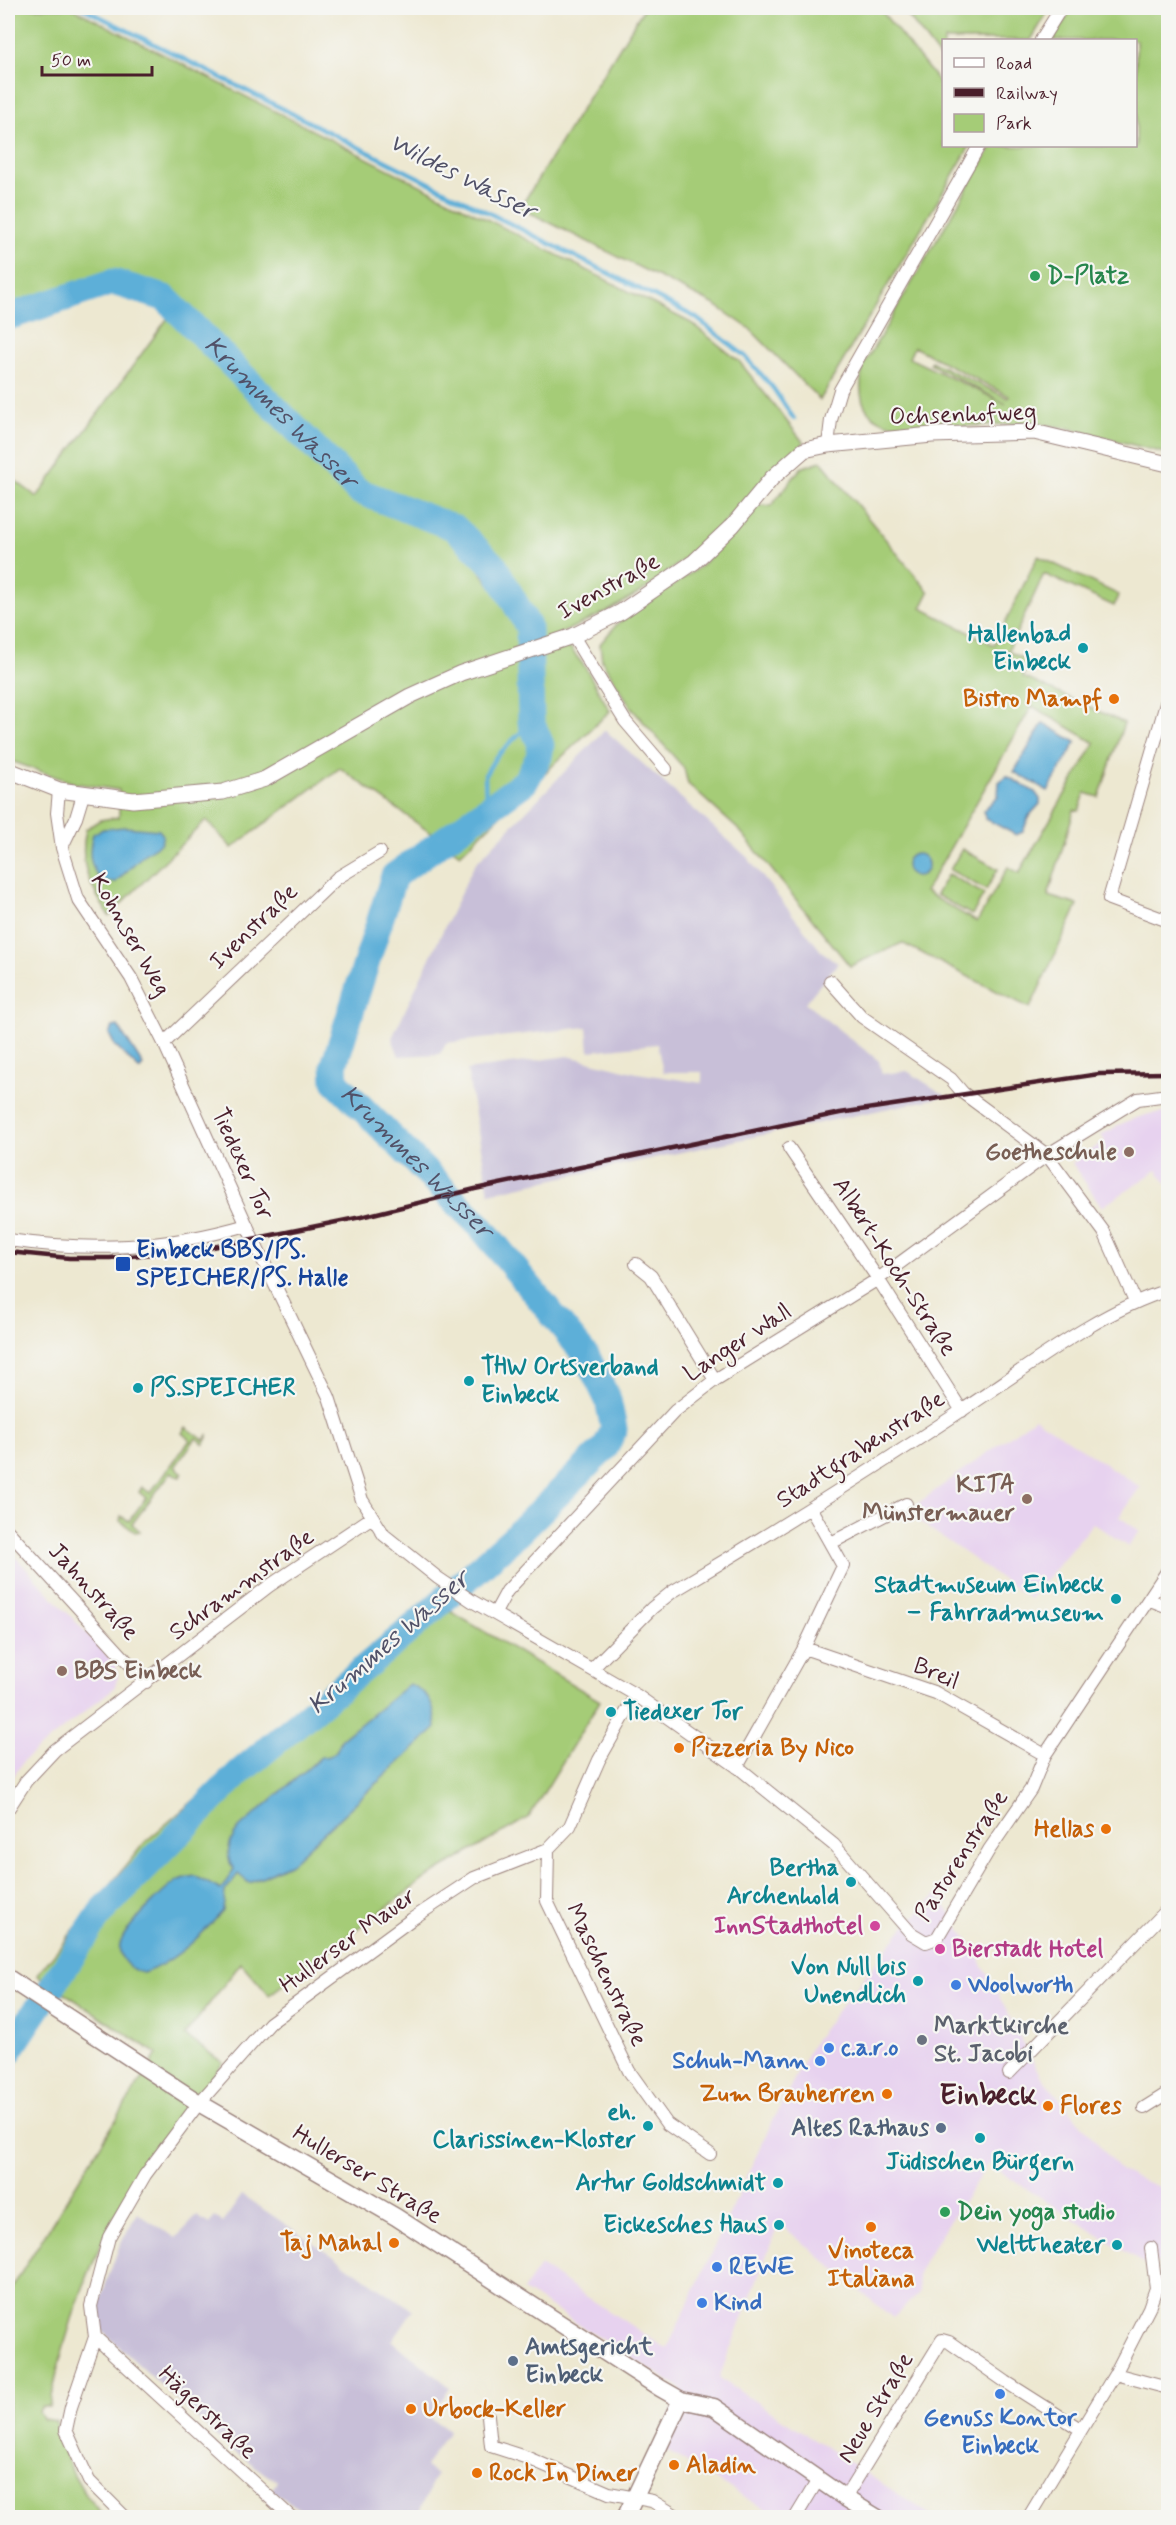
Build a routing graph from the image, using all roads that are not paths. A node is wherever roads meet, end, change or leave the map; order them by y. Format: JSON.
{"nodes":[{"id":1,"x":1061,"y":8,"type":"edge"},
{"id":2,"x":1042,"y":39,"type":"edge"},
{"id":3,"x":978,"y":147,"type":"edge"},
{"id":4,"x":828,"y":445,"type":"junction"},
{"id":5,"x":1168,"y":464,"type":"edge"},
{"id":6,"x":573,"y":636,"type":"junction"},
{"id":7,"x":1168,"y":697,"type":"edge"},
{"id":8,"x":666,"y":769,"type":"dead end"},
{"id":9,"x":8,"y":770,"type":"edge"},
{"id":10,"x":59,"y":790,"type":"junction"},
{"id":11,"x":83,"y":795,"type":"junction"},
{"id":12,"x":62,"y":848,"type":"junction"},
{"id":13,"x":380,"y":852,"type":"dead end"},
{"id":14,"x":1168,"y":921,"type":"edge"},
{"id":15,"x":830,"y":981,"type":"dead end"},
{"id":16,"x":164,"y":1043,"type":"junction"},
{"id":17,"x":1168,"y":1095,"type":"edge"},
{"id":18,"x":789,"y":1148,"type":"dead end"},
{"id":19,"x":1047,"y":1155,"type":"junction"},
{"id":20,"x":247,"y":1225,"type":"junction"},
{"id":21,"x":8,"y":1240,"type":"edge"},
{"id":22,"x":636,"y":1264,"type":"dead end"},
{"id":23,"x":878,"y":1279,"type":"junction"},
{"id":24,"x":1168,"y":1290,"type":"edge"},
{"id":25,"x":1135,"y":1300,"type":"junction"},
{"id":26,"x":715,"y":1380,"type":"junction"},
{"id":27,"x":962,"y":1411,"type":"junction"},
{"id":28,"x":906,"y":1504,"type":"dead end"},
{"id":29,"x":811,"y":1509,"type":"junction"},
{"id":30,"x":371,"y":1518,"type":"junction"},
{"id":31,"x":8,"y":1531,"type":"edge"},
{"id":32,"x":831,"y":1543,"type":"junction"},
{"id":33,"x":1168,"y":1570,"type":"edge"},
{"id":34,"x":1150,"y":1600,"type":"junction"},
{"id":35,"x":1168,"y":1607,"type":"edge"},
{"id":36,"x":495,"y":1613,"type":"junction"},
{"id":37,"x":804,"y":1648,"type":"junction"},
{"id":38,"x":592,"y":1669,"type":"junction"},
{"id":39,"x":146,"y":1682,"type":"junction"},
{"id":40,"x":636,"y":1695,"type":"junction"},
{"id":41,"x":1045,"y":1755,"type":"junction"},
{"id":42,"x":737,"y":1767,"type":"junction"},
{"id":43,"x":8,"y":1809,"type":"edge"},
{"id":44,"x":548,"y":1849,"type":"junction"},
{"id":45,"x":1168,"y":1909,"type":"edge"},
{"id":46,"x":926,"y":1942,"type":"joint"},
{"id":47,"x":8,"y":1978,"type":"edge"},
{"id":48,"x":1010,"y":2073,"type":"dead end"},
{"id":49,"x":1168,"y":2093,"type":"edge"},
{"id":50,"x":199,"y":2103,"type":"junction"},
{"id":51,"x":1144,"y":2108,"type":"dead end"},
{"id":52,"x":710,"y":2154,"type":"dead end"},
{"id":53,"x":1151,"y":2248,"type":"dead end"},
{"id":54,"x":95,"y":2337,"type":"junction"},
{"id":55,"x":1115,"y":2374,"type":"junction"},
{"id":56,"x":1168,"y":2388,"type":"edge"},
{"id":57,"x":681,"y":2400,"type":"junction"},
{"id":58,"x":488,"y":2416,"type":"dead end"},
{"id":59,"x":1080,"y":2429,"type":"junction"},
{"id":60,"x":818,"y":2480,"type":"junction"},
{"id":61,"x":635,"y":2498,"type":"junction"},
{"id":62,"x":845,"y":2498,"type":"junction"},
{"id":63,"x":126,"y":2517,"type":"edge"},
{"id":64,"x":292,"y":2517,"type":"edge"},
{"id":65,"x":625,"y":2517,"type":"edge"},
{"id":66,"x":680,"y":2517,"type":"edge"},
{"id":67,"x":795,"y":2517,"type":"edge"},
{"id":68,"x":878,"y":2517,"type":"edge"},
{"id":69,"x":1028,"y":2517,"type":"edge"}],
"edges":[{"from":1,"to":2,"type":"street"},
{"from":3,"to":4,"type":"street"},
{"from":4,"to":5,"type":"street","name":"Ochsenhofweg"},
{"from":4,"to":6,"type":"street","name":"Ivenstraße"},
{"from":6,"to":8,"type":"street"},
{"from":6,"to":11,"type":"street","name":"Ivenstraße"},
{"from":7,"to":14,"type":"street"},
{"from":9,"to":10,"type":"street"},
{"from":10,"to":11,"type":"street","name":"Ivenstraße"},
{"from":10,"to":12,"type":"street","name":"Kohnser Weg"},
{"from":11,"to":12,"type":"street"},
{"from":12,"to":16,"type":"street","name":"Kohnser Weg"},
{"from":13,"to":16,"type":"street","name":"Ivenstraße"},
{"from":15,"to":19,"type":"street"},
{"from":16,"to":20,"type":"street","name":"Tiedexer Tor"},
{"from":17,"to":19,"type":"street","name":"Langer Wall"},
{"from":18,"to":23,"type":"street","name":"Albert-Koch-Straße"},
{"from":19,"to":23,"type":"street","name":"Langer Wall"},
{"from":19,"to":25,"type":"street"},
{"from":20,"to":21,"type":"street"},
{"from":20,"to":30,"type":"street","name":"Tiedexer Tor"},
{"from":22,"to":26,"type":"street"},
{"from":23,"to":26,"type":"street","name":"Langer Wall"},
{"from":23,"to":27,"type":"street","name":"Albert-Koch-Straße"},
{"from":24,"to":25,"type":"street","name":"Stadtgrabenstraße"},
{"from":25,"to":27,"type":"street","name":"Stadtgrabenstraße"},
{"from":26,"to":36,"type":"street","name":"Langer Wall"},
{"from":27,"to":29,"type":"street","name":"Stadtgrabenstraße"},
{"from":28,"to":32,"type":"street"},
{"from":29,"to":32,"type":"street"},
{"from":29,"to":38,"type":"street","name":"Stadtgrabenstraße"},
{"from":30,"to":36,"type":"street","name":"Tiedexer Tor"},
{"from":30,"to":39,"type":"street","name":"Schrammstraße"},
{"from":31,"to":39,"type":"street","name":"Jahnstraße"},
{"from":32,"to":37,"type":"street"},
{"from":33,"to":34,"type":"street","name":"Pastorenstraße"},
{"from":34,"to":35,"type":"street"},
{"from":34,"to":41,"type":"street","name":"Pastorenstraße"},
{"from":36,"to":38,"type":"street","name":"Tiedexer Tor"},
{"from":37,"to":41,"type":"street","name":"Breil"},
{"from":37,"to":42,"type":"street"},
{"from":38,"to":40,"type":"street","name":"Tiedexer Tor"},
{"from":39,"to":43,"type":"street","name":"Schrammstraße"},
{"from":40,"to":42,"type":"street","name":"Tiedexer Tor"},
{"from":40,"to":44,"type":"street"},
{"from":41,"to":46,"type":"street","name":"Pastorenstraße"},
{"from":42,"to":46,"type":"street","name":"Tiedexer Tor"},
{"from":44,"to":50,"type":"street","name":"Hullerser Mauer"},
{"from":44,"to":52,"type":"street","name":"Maschenstraße"},
{"from":45,"to":48,"type":"street"},
{"from":47,"to":50,"type":"main road","name":"Hullerser Straße"},
{"from":49,"to":51,"type":"street"},
{"from":50,"to":54,"type":"street","name":"Hullerser Mauer"},
{"from":50,"to":57,"type":"main road","name":"Hullerser Straße"},
{"from":53,"to":55,"type":"street"},
{"from":54,"to":63,"type":"street"},
{"from":54,"to":64,"type":"street","name":"Hägerstraße"},
{"from":55,"to":56,"type":"street"},
{"from":55,"to":59,"type":"street"},
{"from":57,"to":60,"type":"main road"},
{"from":57,"to":61,"type":"main road"},
{"from":58,"to":61,"type":"street"},
{"from":59,"to":62,"type":"street","name":"Neue Straße"},
{"from":59,"to":69,"type":"street"},
{"from":60,"to":62,"type":"main road"},
{"from":60,"to":67,"type":"street"},
{"from":61,"to":65,"type":"main road"},
{"from":61,"to":66,"type":"street"},
{"from":62,"to":68,"type":"main road"}]}
